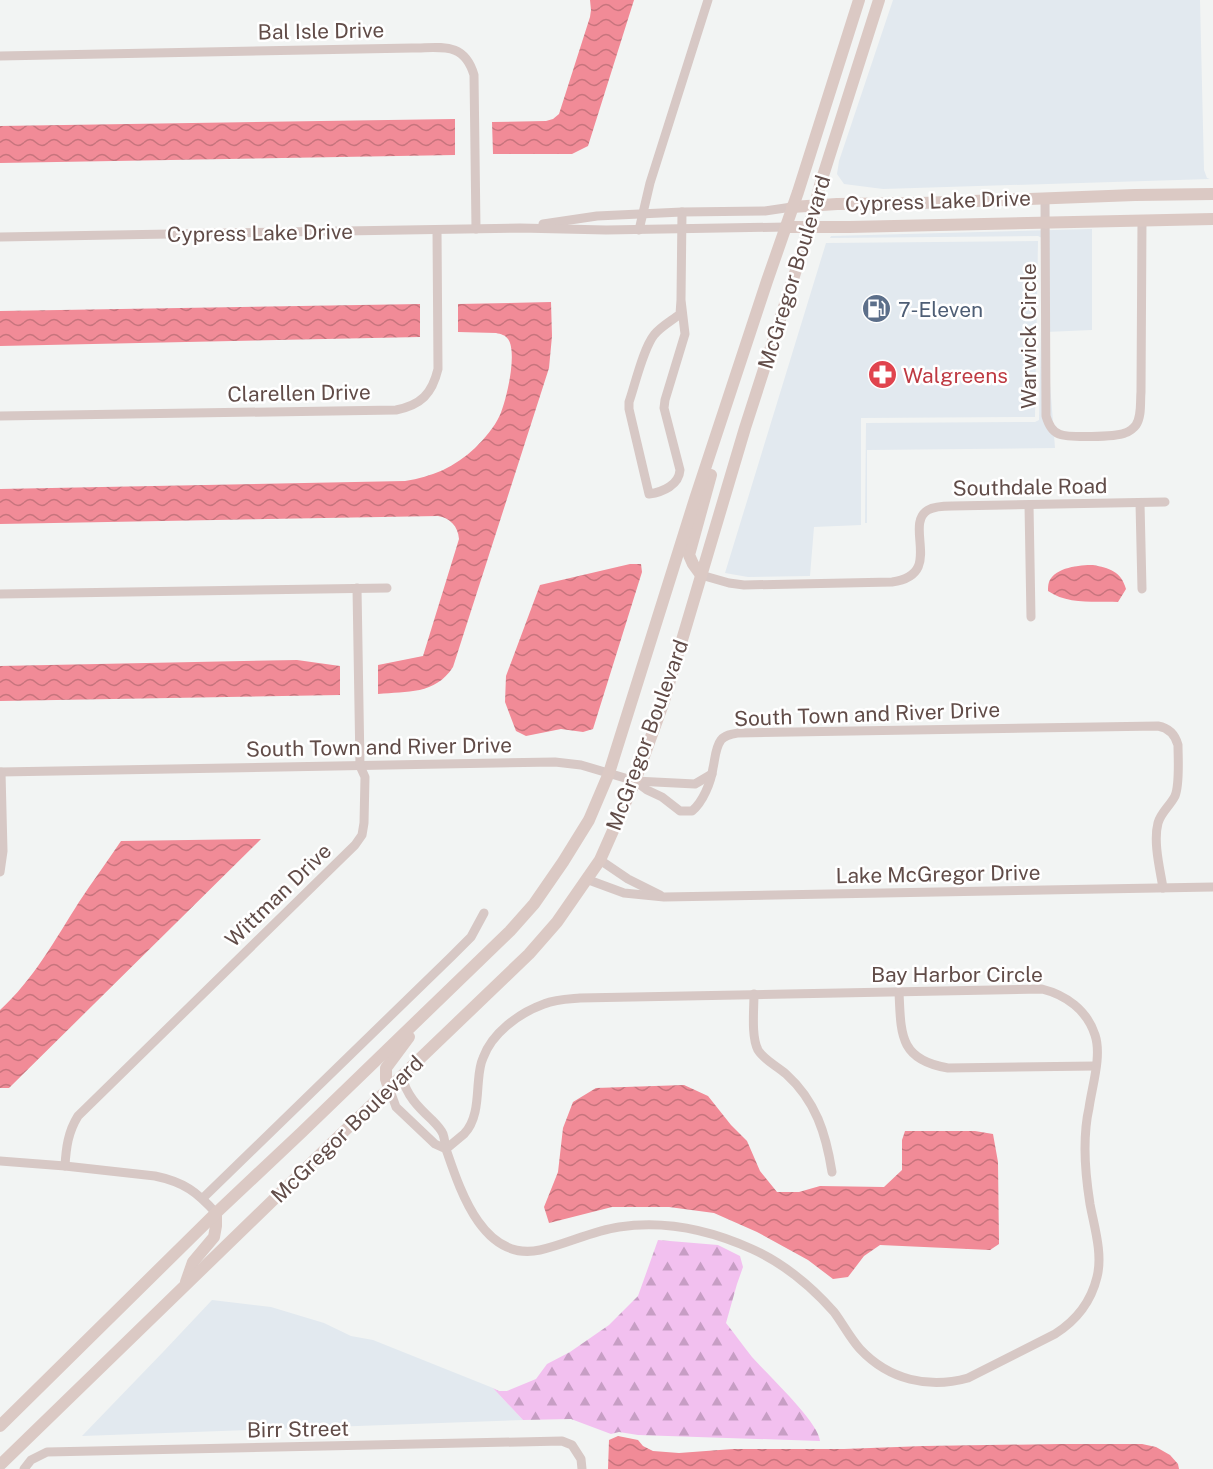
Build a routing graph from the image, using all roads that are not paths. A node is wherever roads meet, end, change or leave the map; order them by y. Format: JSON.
{"nodes":[{"id":1,"x":708,"y":0,"type":"edge"},
{"id":2,"x":859,"y":0,"type":"edge"},
{"id":3,"x":879,"y":0,"type":"edge"},
{"id":4,"x":0,"y":56,"type":"edge"},
{"id":5,"x":1213,"y":194,"type":"edge"},
{"id":6,"x":1045,"y":198,"type":"junction"},
{"id":7,"x":814,"y":206,"type":"junction"},
{"id":8,"x":792,"y":207,"type":"junction"},
{"id":9,"x":682,"y":212,"type":"junction"},
{"id":10,"x":642,"y":213,"type":"junction"},
{"id":11,"x":1213,"y":219,"type":"edge"},
{"id":12,"x":1142,"y":220,"type":"junction"},
{"id":13,"x":1046,"y":223,"type":"junction"},
{"id":14,"x":786,"y":227,"type":"junction"},
{"id":15,"x":809,"y":227,"type":"junction"},
{"id":16,"x":520,"y":228,"type":"junction"},
{"id":17,"x":476,"y":229,"type":"junction"},
{"id":18,"x":437,"y":230,"type":"junction"},
{"id":19,"x":639,"y":230,"type":"junction"},
{"id":20,"x":682,"y":230,"type":"junction"},
{"id":21,"x":0,"y":237,"type":"edge"},
{"id":22,"x":681,"y":300,"type":"junction"},
{"id":23,"x":0,"y":417,"type":"edge"},
{"id":24,"x":713,"y":447,"type":"junction"},
{"id":25,"x":1165,"y":502,"type":"dead end"},
{"id":26,"x":1140,"y":503,"type":"junction"},
{"id":27,"x":1029,"y":505,"type":"junction"},
{"id":28,"x":701,"y":575,"type":"junction"},
{"id":29,"x":357,"y":588,"type":"junction"},
{"id":30,"x":387,"y":588,"type":"dead end"},
{"id":31,"x":1142,"y":589,"type":"dead end"},
{"id":32,"x":0,"y":594,"type":"edge"},
{"id":33,"x":1031,"y":617,"type":"dead end"},
{"id":34,"x":360,"y":766,"type":"junction"},
{"id":35,"x":1,"y":772,"type":"edge"},
{"id":36,"x":713,"y":772,"type":"junction"},
{"id":37,"x":609,"y":773,"type":"junction"},
{"id":38,"x":635,"y":781,"type":"junction"},
{"id":39,"x":600,"y":860,"type":"junction"},
{"id":40,"x":0,"y":872,"type":"edge"},
{"id":41,"x":586,"y":879,"type":"junction"},
{"id":42,"x":1213,"y":887,"type":"edge"},
{"id":43,"x":1163,"y":888,"type":"junction"},
{"id":44,"x":664,"y":897,"type":"junction"},
{"id":45,"x":483,"y":914,"type":"dead end"},
{"id":46,"x":899,"y":992,"type":"junction"},
{"id":47,"x":754,"y":994,"type":"junction"},
{"id":48,"x":432,"y":1007,"type":"junction"},
{"id":49,"x":1095,"y":1066,"type":"junction"},
{"id":50,"x":402,"y":1076,"type":"junction"},
{"id":51,"x":389,"y":1088,"type":"junction"},
{"id":52,"x":446,"y":1149,"type":"junction"},
{"id":53,"x":0,"y":1161,"type":"edge"},
{"id":54,"x":65,"y":1166,"type":"junction"},
{"id":55,"x":832,"y":1172,"type":"dead end"},
{"id":56,"x":203,"y":1198,"type":"junction"},
{"id":57,"x":216,"y":1213,"type":"junction"},
{"id":58,"x":185,"y":1286,"type":"junction"},
{"id":59,"x":0,"y":1426,"type":"edge"},
{"id":60,"x":0,"y":1465,"type":"edge"},
{"id":61,"x":26,"y":1466,"type":"edge"},
{"id":62,"x":582,"y":1469,"type":"edge"}],
"edges":[{"from":1,"to":10,"type":"street"},
{"from":2,"to":8,"type":"main road","name":"McGregor Boulevard"},
{"from":3,"to":7,"type":"main road","name":"McGregor Boulevard"},
{"from":4,"to":17,"type":"street","name":"Bal Isle Drive"},
{"from":5,"to":6,"type":"main road","name":"Cypress Lake Drive"},
{"from":6,"to":7,"type":"main road","name":"Cypress Lake Drive"},
{"from":6,"to":13,"type":"street","name":"Warwick Circle"},
{"from":7,"to":8,"type":"main road","name":"Cypress Lake Drive"},
{"from":7,"to":15,"type":"main road","name":"McGregor Boulevard"},
{"from":8,"to":9,"type":"street","name":"Cypress Lake Drive"},
{"from":8,"to":14,"type":"main road","name":"McGregor Boulevard"},
{"from":9,"to":10,"type":"street","name":"Cypress Lake Drive"},
{"from":9,"to":20,"type":"street"},
{"from":10,"to":16,"type":"street","name":"Cypress Lake Drive"},
{"from":10,"to":19,"type":"street"},
{"from":11,"to":12,"type":"main road","name":"Cypress Lake Drive"},
{"from":12,"to":13,"type":"main road","name":"Cypress Lake Drive"},
{"from":12,"to":13,"type":"street","name":"Warwick Circle"},
{"from":13,"to":15,"type":"main road","name":"Cypress Lake Drive"},
{"from":14,"to":15,"type":"main road","name":"Cypress Lake Drive"},
{"from":14,"to":20,"type":"street","name":"Cypress Lake Drive"},
{"from":14,"to":24,"type":"main road","name":"McGregor Boulevard"},
{"from":15,"to":28,"type":"main road","name":"McGregor Boulevard"},
{"from":16,"to":17,"type":"street","name":"Cypress Lake Drive"},
{"from":16,"to":19,"type":"street","name":"Cypress Lake Drive"},
{"from":17,"to":18,"type":"street","name":"Cypress Lake Drive"},
{"from":18,"to":21,"type":"street","name":"Cypress Lake Drive"},
{"from":18,"to":23,"type":"street","name":"Clarellen Drive"},
{"from":19,"to":20,"type":"street","name":"Cypress Lake Drive"},
{"from":20,"to":22,"type":"street"},
{"from":22,"to":22,"type":"street"},
{"from":24,"to":28,"type":"main road"},
{"from":24,"to":37,"type":"main road","name":"McGregor Boulevard"},
{"from":25,"to":26,"type":"street","name":"Southdale Road"},
{"from":26,"to":27,"type":"street","name":"Southdale Road"},
{"from":26,"to":31,"type":"street"},
{"from":27,"to":28,"type":"street","name":"Southdale Road"},
{"from":27,"to":33,"type":"street"},
{"from":28,"to":38,"type":"main road","name":"McGregor Boulevard"},
{"from":29,"to":30,"type":"street"},
{"from":29,"to":32,"type":"street"},
{"from":29,"to":34,"type":"street","name":"Wittman Drive"},
{"from":34,"to":35,"type":"street","name":"South Town and River Drive"},
{"from":34,"to":37,"type":"street","name":"South Town and River Drive"},
{"from":34,"to":54,"type":"street","name":"Wittman Drive"},
{"from":35,"to":40,"type":"street"},
{"from":36,"to":38,"type":"street","name":"South Town and River Drive"},
{"from":36,"to":38,"type":"street"},
{"from":36,"to":43,"type":"street","name":"South Town and River Drive"},
{"from":37,"to":38,"type":"street","name":"South Town and River Drive"},
{"from":37,"to":48,"type":"main road","name":"McGregor Boulevard"},
{"from":38,"to":39,"type":"main road","name":"McGregor Boulevard"},
{"from":39,"to":41,"type":"main road","name":"McGregor Boulevard"},
{"from":39,"to":44,"type":"street","name":"Lake McGregor Drive"},
{"from":41,"to":44,"type":"street","name":"Lake McGregor Drive"},
{"from":41,"to":50,"type":"main road","name":"McGregor Boulevard"},
{"from":42,"to":43,"type":"street","name":"Lake McGregor Drive"},
{"from":43,"to":44,"type":"street","name":"Lake McGregor Drive"},
{"from":45,"to":56,"type":"street"},
{"from":46,"to":47,"type":"street","name":"Bay Harbor Circle"},
{"from":46,"to":49,"type":"street","name":"Bay Harbor Circle"},
{"from":46,"to":49,"type":"street"},
{"from":47,"to":52,"type":"street","name":"Bay Harbor Circle"},
{"from":47,"to":55,"type":"street"},
{"from":48,"to":51,"type":"main road"},
{"from":48,"to":57,"type":"main road","name":"McGregor Boulevard"},
{"from":49,"to":52,"type":"street","name":"Bay Harbor Circle"},
{"from":50,"to":51,"type":"main road","name":"McGregor Boulevard"},
{"from":50,"to":52,"type":"street","name":"Bay Harbor Circle"},
{"from":51,"to":52,"type":"street"},
{"from":51,"to":58,"type":"main road","name":"McGregor Boulevard"},
{"from":53,"to":54,"type":"street"},
{"from":54,"to":56,"type":"street"},
{"from":56,"to":57,"type":"street"},
{"from":57,"to":58,"type":"main road"},
{"from":57,"to":59,"type":"main road","name":"McGregor Boulevard"},
{"from":58,"to":60,"type":"main road","name":"McGregor Boulevard"},
{"from":61,"to":62,"type":"street","name":"Birr Street"}]}
